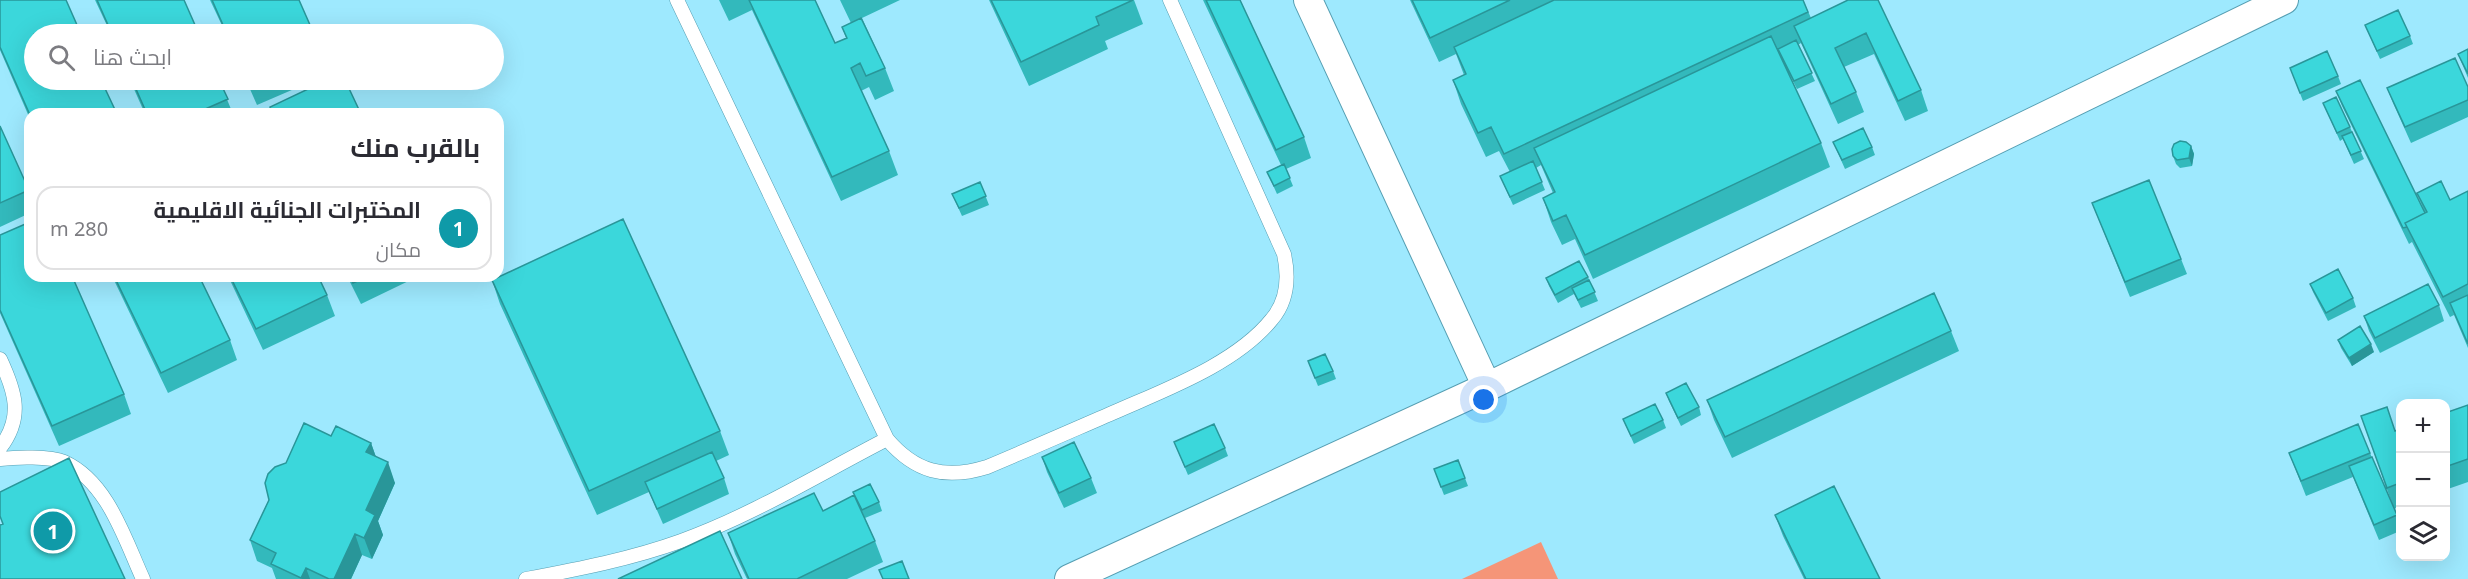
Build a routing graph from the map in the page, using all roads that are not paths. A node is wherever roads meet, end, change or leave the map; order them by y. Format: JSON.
{"nodes":[{"id":1,"x":677,"y":0,"type":"edge"},
{"id":2,"x":1170,"y":0,"type":"edge"},
{"id":3,"x":1308,"y":0,"type":"edge"},
{"id":4,"x":2284,"y":0,"type":"edge"},
{"id":5,"x":0,"y":359,"type":"edge"},
{"id":6,"x":1487,"y":387,"type":"junction"},
{"id":7,"x":886,"y":439,"type":"junction"},
{"id":8,"x":0,"y":448,"type":"edge"},
{"id":9,"x":0,"y":459,"type":"edge"},
{"id":10,"x":143,"y":579,"type":"edge"},
{"id":11,"x":526,"y":579,"type":"edge"},
{"id":12,"x":1069,"y":579,"type":"edge"}],
"edges":[{"from":1,"to":7,"type":"lane"},
{"from":2,"to":7,"type":"lane"},
{"from":3,"to":6,"type":"street"},
{"from":4,"to":6,"type":"street"},
{"from":5,"to":8,"type":"lane"},
{"from":6,"to":12,"type":"street"},
{"from":7,"to":11,"type":"lane"},
{"from":9,"to":10,"type":"lane"}]}
